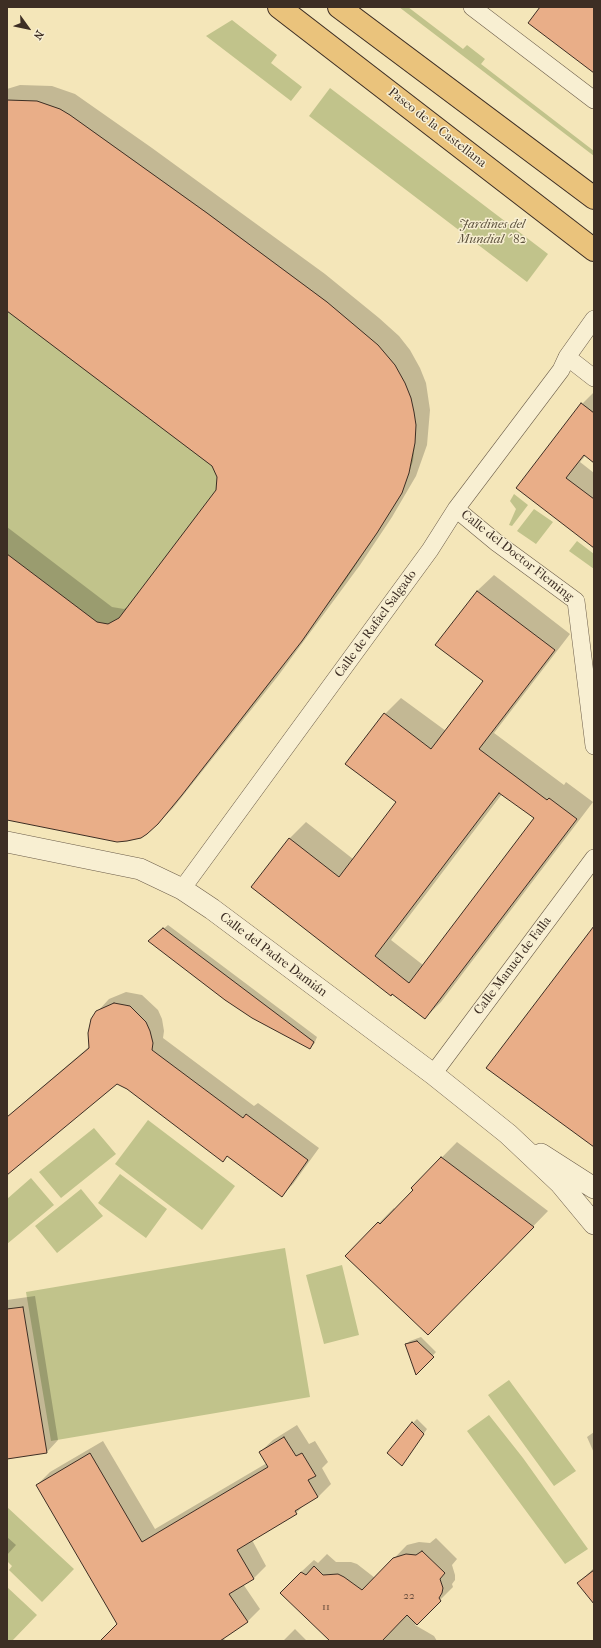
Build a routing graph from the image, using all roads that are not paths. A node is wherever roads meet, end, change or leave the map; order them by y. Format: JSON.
{"nodes":[{"id":1,"x":279,"y":7,"type":"edge"},
{"id":2,"x":340,"y":7,"type":"edge"},
{"id":3,"x":472,"y":7,"type":"edge"},
{"id":4,"x":594,"y":100,"type":"edge"},
{"id":5,"x":594,"y":198,"type":"edge"},
{"id":6,"x":594,"y":250,"type":"edge"},
{"id":7,"x":594,"y":319,"type":"edge"},
{"id":8,"x":567,"y":357,"type":"junction"},
{"id":9,"x":594,"y":378,"type":"edge"},
{"id":10,"x":456,"y":508,"type":"junction"},
{"id":11,"x":594,"y":746,"type":"edge"},
{"id":12,"x":7,"y":842,"type":"edge"},
{"id":13,"x":594,"y":858,"type":"edge"},
{"id":14,"x":182,"y":889,"type":"junction"},
{"id":15,"x":433,"y":1074,"type":"junction"},
{"id":16,"x":508,"y":1134,"type":"junction"},
{"id":17,"x":560,"y":1183,"type":"junction"},
{"id":18,"x":594,"y":1188,"type":"edge"},
{"id":19,"x":594,"y":1210,"type":"edge"},
{"id":20,"x":594,"y":1224,"type":"edge"}],
"edges":[{"from":1,"to":6,"type":"highway","name":"Paseo de la Castellana"},
{"from":2,"to":5,"type":"highway"},
{"from":3,"to":4,"type":"street"},
{"from":7,"to":8,"type":"street"},
{"from":8,"to":9,"type":"street"},
{"from":8,"to":10,"type":"street","name":"Calle de Rafael Salgado"},
{"from":10,"to":11,"type":"street","name":"Calle del Doctor Fleming"},
{"from":10,"to":14,"type":"street","name":"Calle de Rafael Salgado"},
{"from":12,"to":14,"type":"street","name":"Calle del Padre Damián"},
{"from":13,"to":15,"type":"street","name":"Calle Manuel de Falla"},
{"from":14,"to":15,"type":"street","name":"Calle del Padre Damián"},
{"from":15,"to":16,"type":"street","name":"Calle del Padre Damián"},
{"from":16,"to":17,"type":"street","name":"Calle del Padre Damián"},
{"from":16,"to":18,"type":"street","name":"Calle del Padre Damián"},
{"from":17,"to":19,"type":"street","name":"Calle del Padre Damián"},
{"from":17,"to":20,"type":"street","name":"Calle del Padre Damián"}]}
